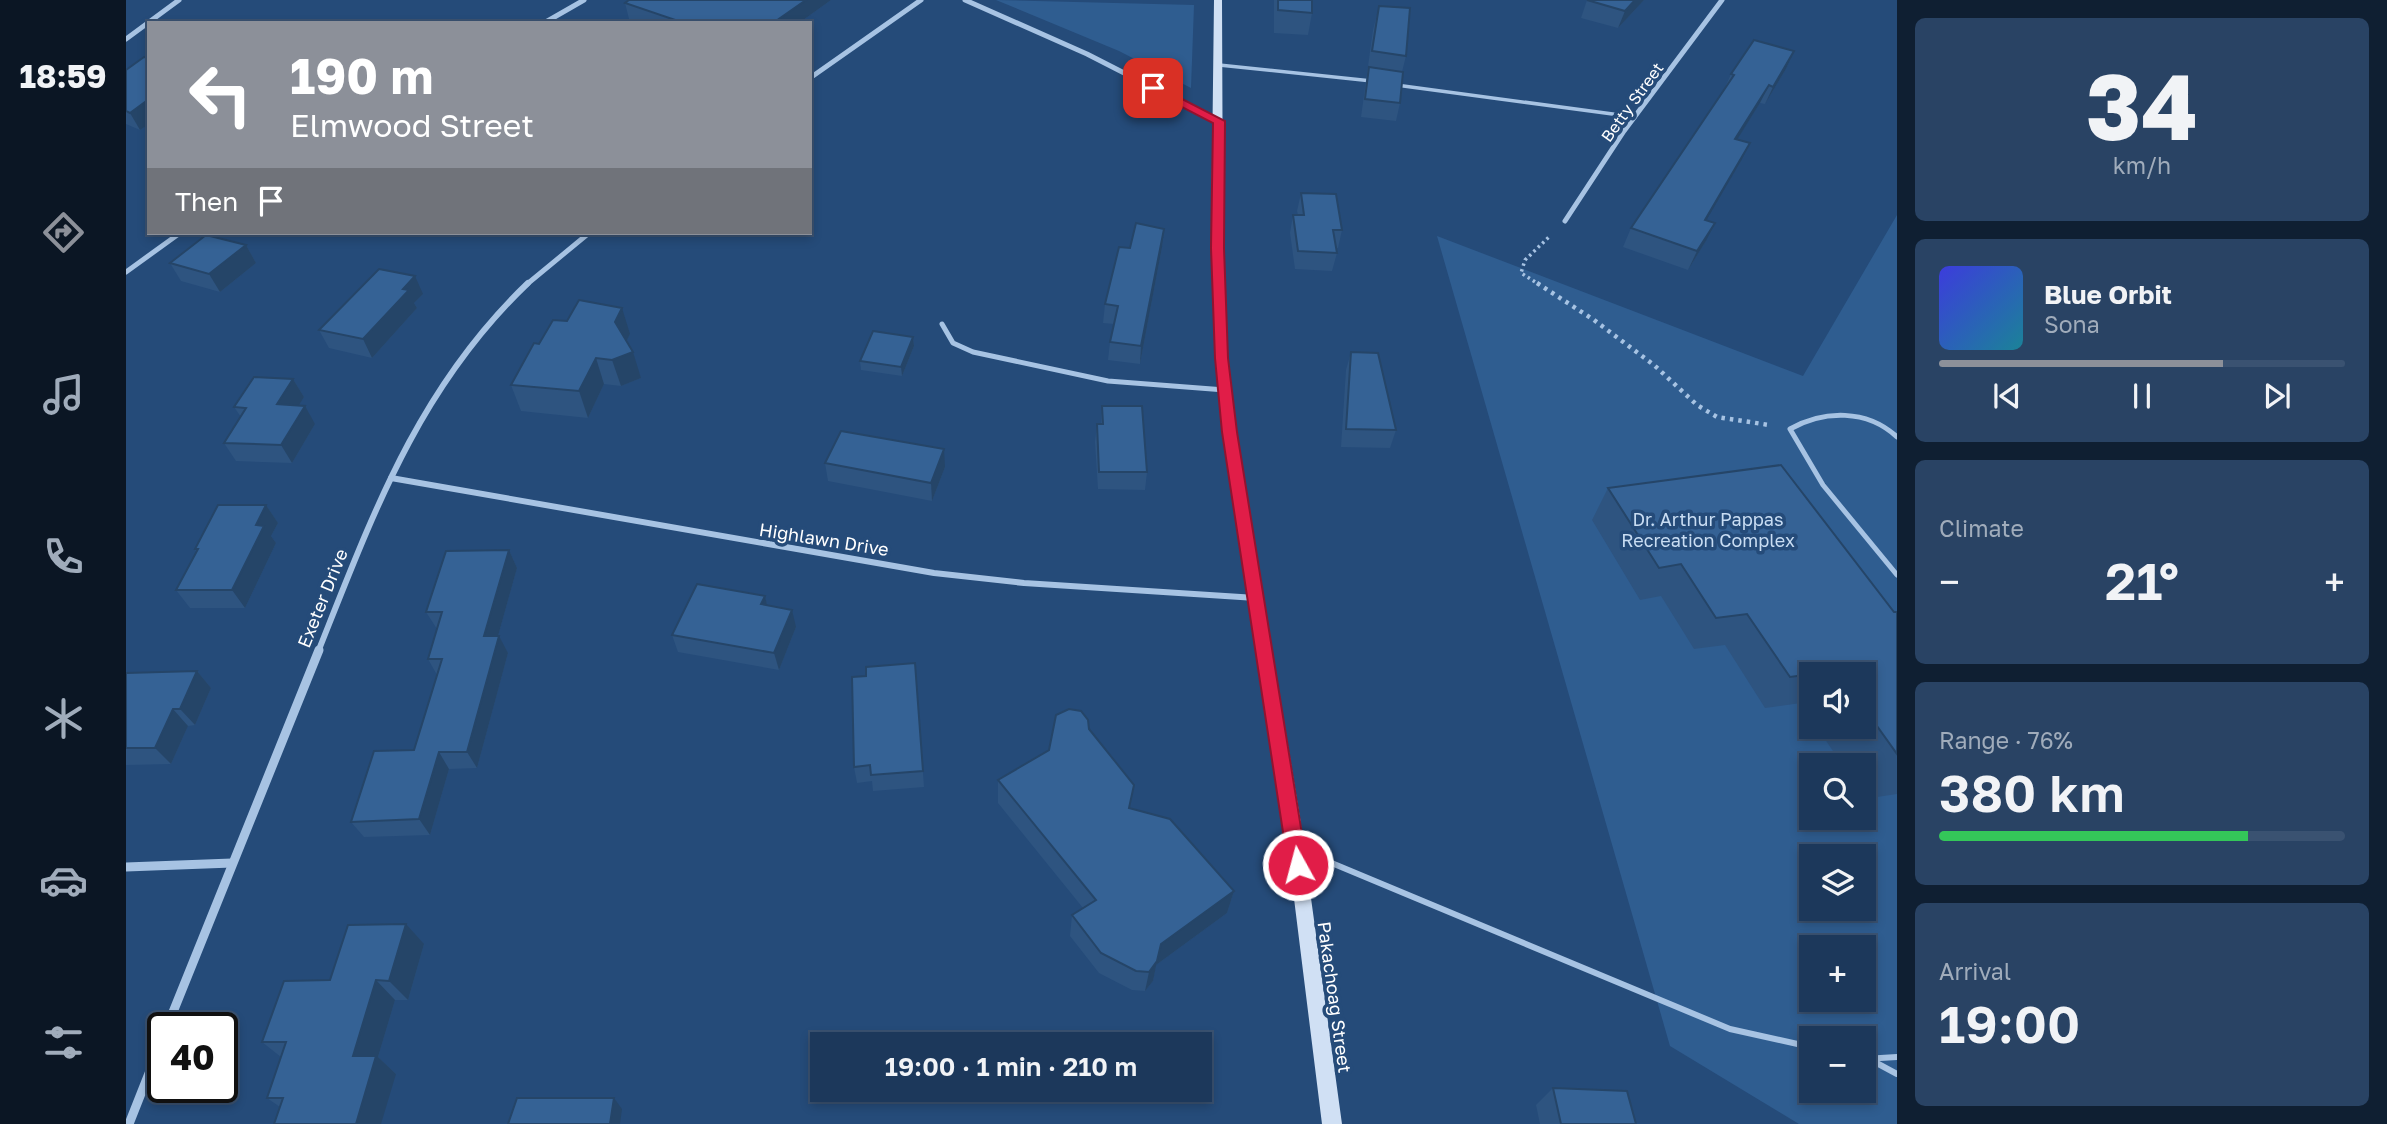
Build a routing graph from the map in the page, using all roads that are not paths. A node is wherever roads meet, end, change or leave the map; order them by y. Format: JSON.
{"nodes":[{"id":1,"x":179,"y":0,"type":"edge"},
{"id":2,"x":584,"y":0,"type":"edge"},
{"id":3,"x":921,"y":0,"type":"edge"},
{"id":4,"x":965,"y":0,"type":"edge"},
{"id":5,"x":1218,"y":0,"type":"edge"},
{"id":6,"x":1722,"y":0,"type":"edge"},
{"id":7,"x":150,"y":21,"type":"edge"},
{"id":8,"x":547,"y":21,"type":"edge"},
{"id":9,"x":147,"y":24,"type":"edge"},
{"id":10,"x":126,"y":39,"type":"edge"},
{"id":11,"x":1219,"y":65,"type":"junction"},
{"id":12,"x":812,"y":77,"type":"edge"},
{"id":13,"x":1374,"y":82,"type":"edge"},
{"id":14,"x":1387,"y":83,"type":"edge"},
{"id":15,"x":1635,"y":117,"type":"junction"},
{"id":16,"x":1219,"y":121,"type":"junction"},
{"id":17,"x":1565,"y":221,"type":"road end"},
{"id":18,"x":177,"y":235,"type":"edge"},
{"id":19,"x":586,"y":235,"type":"edge"},
{"id":20,"x":126,"y":272,"type":"edge"},
{"id":21,"x":942,"y":324,"type":"dead end"},
{"id":22,"x":1225,"y":390,"type":"junction"},
{"id":23,"x":1897,"y":437,"type":"edge"},
{"id":24,"x":391,"y":478,"type":"junction"},
{"id":25,"x":1897,"y":575,"type":"edge"},
{"id":26,"x":1256,"y":598,"type":"junction"},
{"id":27,"x":1295,"y":848,"type":"junction"},
{"id":28,"x":232,"y":863,"type":"junction"},
{"id":29,"x":126,"y":867,"type":"edge"},
{"id":30,"x":173,"y":1012,"type":"edge"},
{"id":31,"x":1799,"y":1044,"type":"edge"},
{"id":32,"x":1897,"y":1057,"type":"edge"},
{"id":33,"x":1876,"y":1058,"type":"edge"},
{"id":34,"x":1876,"y":1064,"type":"edge"},
{"id":35,"x":1897,"y":1074,"type":"edge"},
{"id":36,"x":147,"y":1078,"type":"edge"},
{"id":37,"x":129,"y":1124,"type":"edge"},
{"id":38,"x":1332,"y":1124,"type":"edge"}],
"edges":[{"from":1,"to":7,"type":"street"},
{"from":2,"to":8,"type":"street"},
{"from":3,"to":12,"type":"street"},
{"from":4,"to":16,"type":"street"},
{"from":5,"to":11,"type":"street","name":"Pakachoag Street"},
{"from":6,"to":15,"type":"street","name":"Betty Street"},
{"from":9,"to":10,"type":"street"},
{"from":11,"to":13,"type":"lane"},
{"from":11,"to":16,"type":"street","name":"Pakachoag Street"},
{"from":14,"to":15,"type":"lane"},
{"from":15,"to":17,"type":"street","name":"Betty Street"},
{"from":16,"to":22,"type":"street","name":"Pakachoag Street"},
{"from":18,"to":20,"type":"street"},
{"from":19,"to":24,"type":"street","name":"Exeter Drive"},
{"from":21,"to":22,"type":"lane"},
{"from":22,"to":26,"type":"street","name":"Pakachoag Street"},
{"from":23,"to":25,"type":"lane"},
{"from":24,"to":26,"type":"street","name":"Highlawn Drive"},
{"from":24,"to":28,"type":"street","name":"Exeter Drive"},
{"from":26,"to":27,"type":"street","name":"Pakachoag Street"},
{"from":27,"to":31,"type":"lane"},
{"from":27,"to":38,"type":"street","name":"Pakachoag Street"},
{"from":28,"to":29,"type":"street"},
{"from":28,"to":30,"type":"street","name":"Exeter Drive"},
{"from":32,"to":33,"type":"lane"},
{"from":34,"to":35,"type":"lane"},
{"from":36,"to":37,"type":"street"}]}
